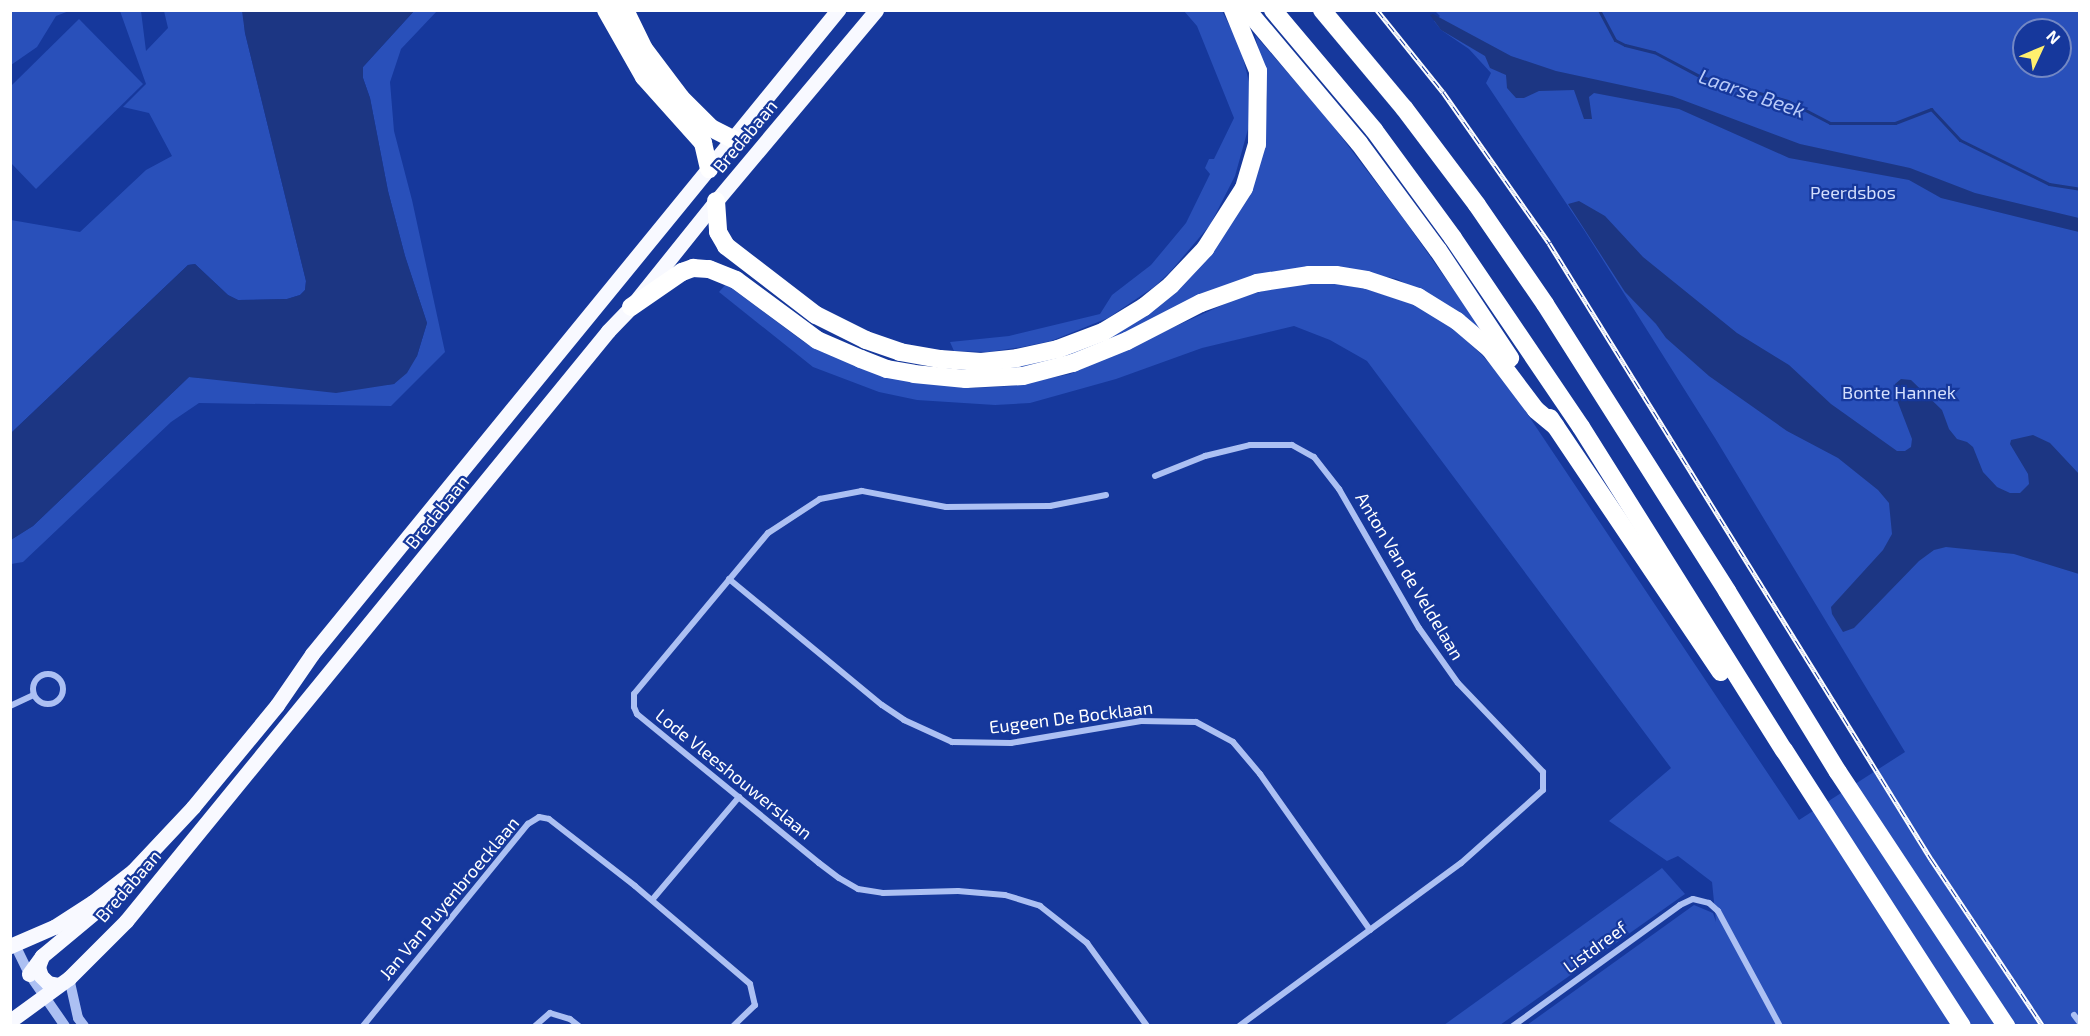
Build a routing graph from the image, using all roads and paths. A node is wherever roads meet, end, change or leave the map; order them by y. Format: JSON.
{"nodes":[{"id":1,"x":606,"y":10,"type":"edge"},
{"id":2,"x":625,"y":10,"type":"edge"},
{"id":3,"x":838,"y":10,"type":"edge"},
{"id":4,"x":876,"y":10,"type":"edge"},
{"id":5,"x":1233,"y":10,"type":"edge"},
{"id":6,"x":1247,"y":10,"type":"edge"},
{"id":7,"x":1273,"y":10,"type":"edge"},
{"id":8,"x":1322,"y":10,"type":"edge"},
{"id":9,"x":779,"y":84,"type":"junction"},
{"id":10,"x":801,"y":100,"type":"junction"},
{"id":11,"x":733,"y":139,"type":"junction"},
{"id":12,"x":709,"y":169,"type":"junction"},
{"id":13,"x":716,"y":201,"type":"junction"},
{"id":14,"x":631,"y":307,"type":"junction"},
{"id":15,"x":1556,"y":427,"type":"junction"},
{"id":16,"x":1155,"y":476,"type":"dead end"},
{"id":17,"x":1106,"y":495,"type":"dead end"},
{"id":18,"x":729,"y":579,"type":"junction"},
{"id":19,"x":355,"y":600,"type":"junction"},
{"id":20,"x":373,"y":621,"type":"junction"},
{"id":21,"x":34,"y":695,"type":"junction"},
{"id":22,"x":10,"y":706,"type":"edge"},
{"id":23,"x":1784,"y":750,"type":"junction"},
{"id":24,"x":739,"y":797,"type":"junction"},
{"id":25,"x":133,"y":871,"type":"junction"},
{"id":26,"x":652,"y":900,"type":"junction"},
{"id":27,"x":1370,"y":930,"type":"junction"},
{"id":28,"x":12,"y":942,"type":"edge"},
{"id":29,"x":42,"y":956,"type":"junction"},
{"id":30,"x":29,"y":974,"type":"junction"},
{"id":31,"x":63,"y":982,"type":"junction"},
{"id":32,"x":43,"y":998,"type":"junction"},
{"id":33,"x":2074,"y":1015,"type":"dead end"},
{"id":34,"x":10,"y":1021,"type":"edge"},
{"id":35,"x":2079,"y":1023,"type":"edge"},
{"id":36,"x":64,"y":1026,"type":"edge"},
{"id":37,"x":84,"y":1026,"type":"edge"},
{"id":38,"x":363,"y":1026,"type":"edge"},
{"id":39,"x":535,"y":1026,"type":"edge"},
{"id":40,"x":579,"y":1026,"type":"edge"},
{"id":41,"x":733,"y":1026,"type":"edge"},
{"id":42,"x":1147,"y":1026,"type":"edge"},
{"id":43,"x":1239,"y":1026,"type":"edge"},
{"id":44,"x":1513,"y":1026,"type":"edge"},
{"id":45,"x":1780,"y":1026,"type":"edge"},
{"id":46,"x":1962,"y":1026,"type":"edge"},
{"id":47,"x":2006,"y":1026,"type":"edge"}],
"edges":[{"from":1,"to":12,"type":"highway"},
{"from":2,"to":11,"type":"highway"},
{"from":3,"to":9,"type":"main road","name":"Bredabaan"},
{"from":4,"to":10,"type":"main road","name":"Bredabaan"},
{"from":5,"to":13,"type":"highway"},
{"from":6,"to":15,"type":"highway"},
{"from":7,"to":23,"type":"highway"},
{"from":8,"to":47,"type":"highway"},
{"from":9,"to":10,"type":"main road"},
{"from":9,"to":11,"type":"main road","name":"Bredabaan"},
{"from":10,"to":13,"type":"main road","name":"Bredabaan"},
{"from":11,"to":12,"type":"main road","name":"Bredabaan"},
{"from":12,"to":19,"type":"main road","name":"Bredabaan"},
{"from":13,"to":14,"type":"main road","name":"Bredabaan"},
{"from":14,"to":15,"type":"highway"},
{"from":14,"to":20,"type":"main road","name":"Bredabaan"},
{"from":15,"to":23,"type":"highway"},
{"from":16,"to":27,"type":"street","name":"Anton Van de Veldelaan"},
{"from":17,"to":18,"type":"street","name":"Lode Vleeshouwerslaan"},
{"from":18,"to":24,"type":"street","name":"Lode Vleeshouwerslaan"},
{"from":18,"to":27,"type":"street","name":"Eugeen De Bocklaan"},
{"from":19,"to":20,"type":"main road"},
{"from":19,"to":25,"type":"main road","name":"Bredabaan"},
{"from":20,"to":31,"type":"main road","name":"Bredabaan"},
{"from":21,"to":21,"type":"street"},
{"from":21,"to":22,"type":"street"},
{"from":23,"to":46,"type":"highway"},
{"from":24,"to":26,"type":"street"},
{"from":24,"to":42,"type":"street","name":"Lode Vleeshouwerslaan"},
{"from":25,"to":28,"type":"main road","name":"Bredabaan"},
{"from":25,"to":29,"type":"main road"},
{"from":26,"to":38,"type":"street","name":"Jan Van Puyenbroecklaan"},
{"from":26,"to":41,"type":"street","name":"Jan Van Puyenbroecklaan"},
{"from":27,"to":43,"type":"street","name":"Anton Van de Veldelaan"},
{"from":28,"to":30,"type":"street"},
{"from":29,"to":30,"type":"main road"},
{"from":29,"to":31,"type":"main road"},
{"from":30,"to":32,"type":"street"},
{"from":31,"to":32,"type":"main road","name":"Bredabaan"},
{"from":31,"to":37,"type":"street"},
{"from":32,"to":34,"type":"main road","name":"Bredabaan"},
{"from":32,"to":36,"type":"street"},
{"from":33,"to":35,"type":"street"},
{"from":39,"to":40,"type":"street"},
{"from":44,"to":45,"type":"street","name":"Listdreef"}]}
